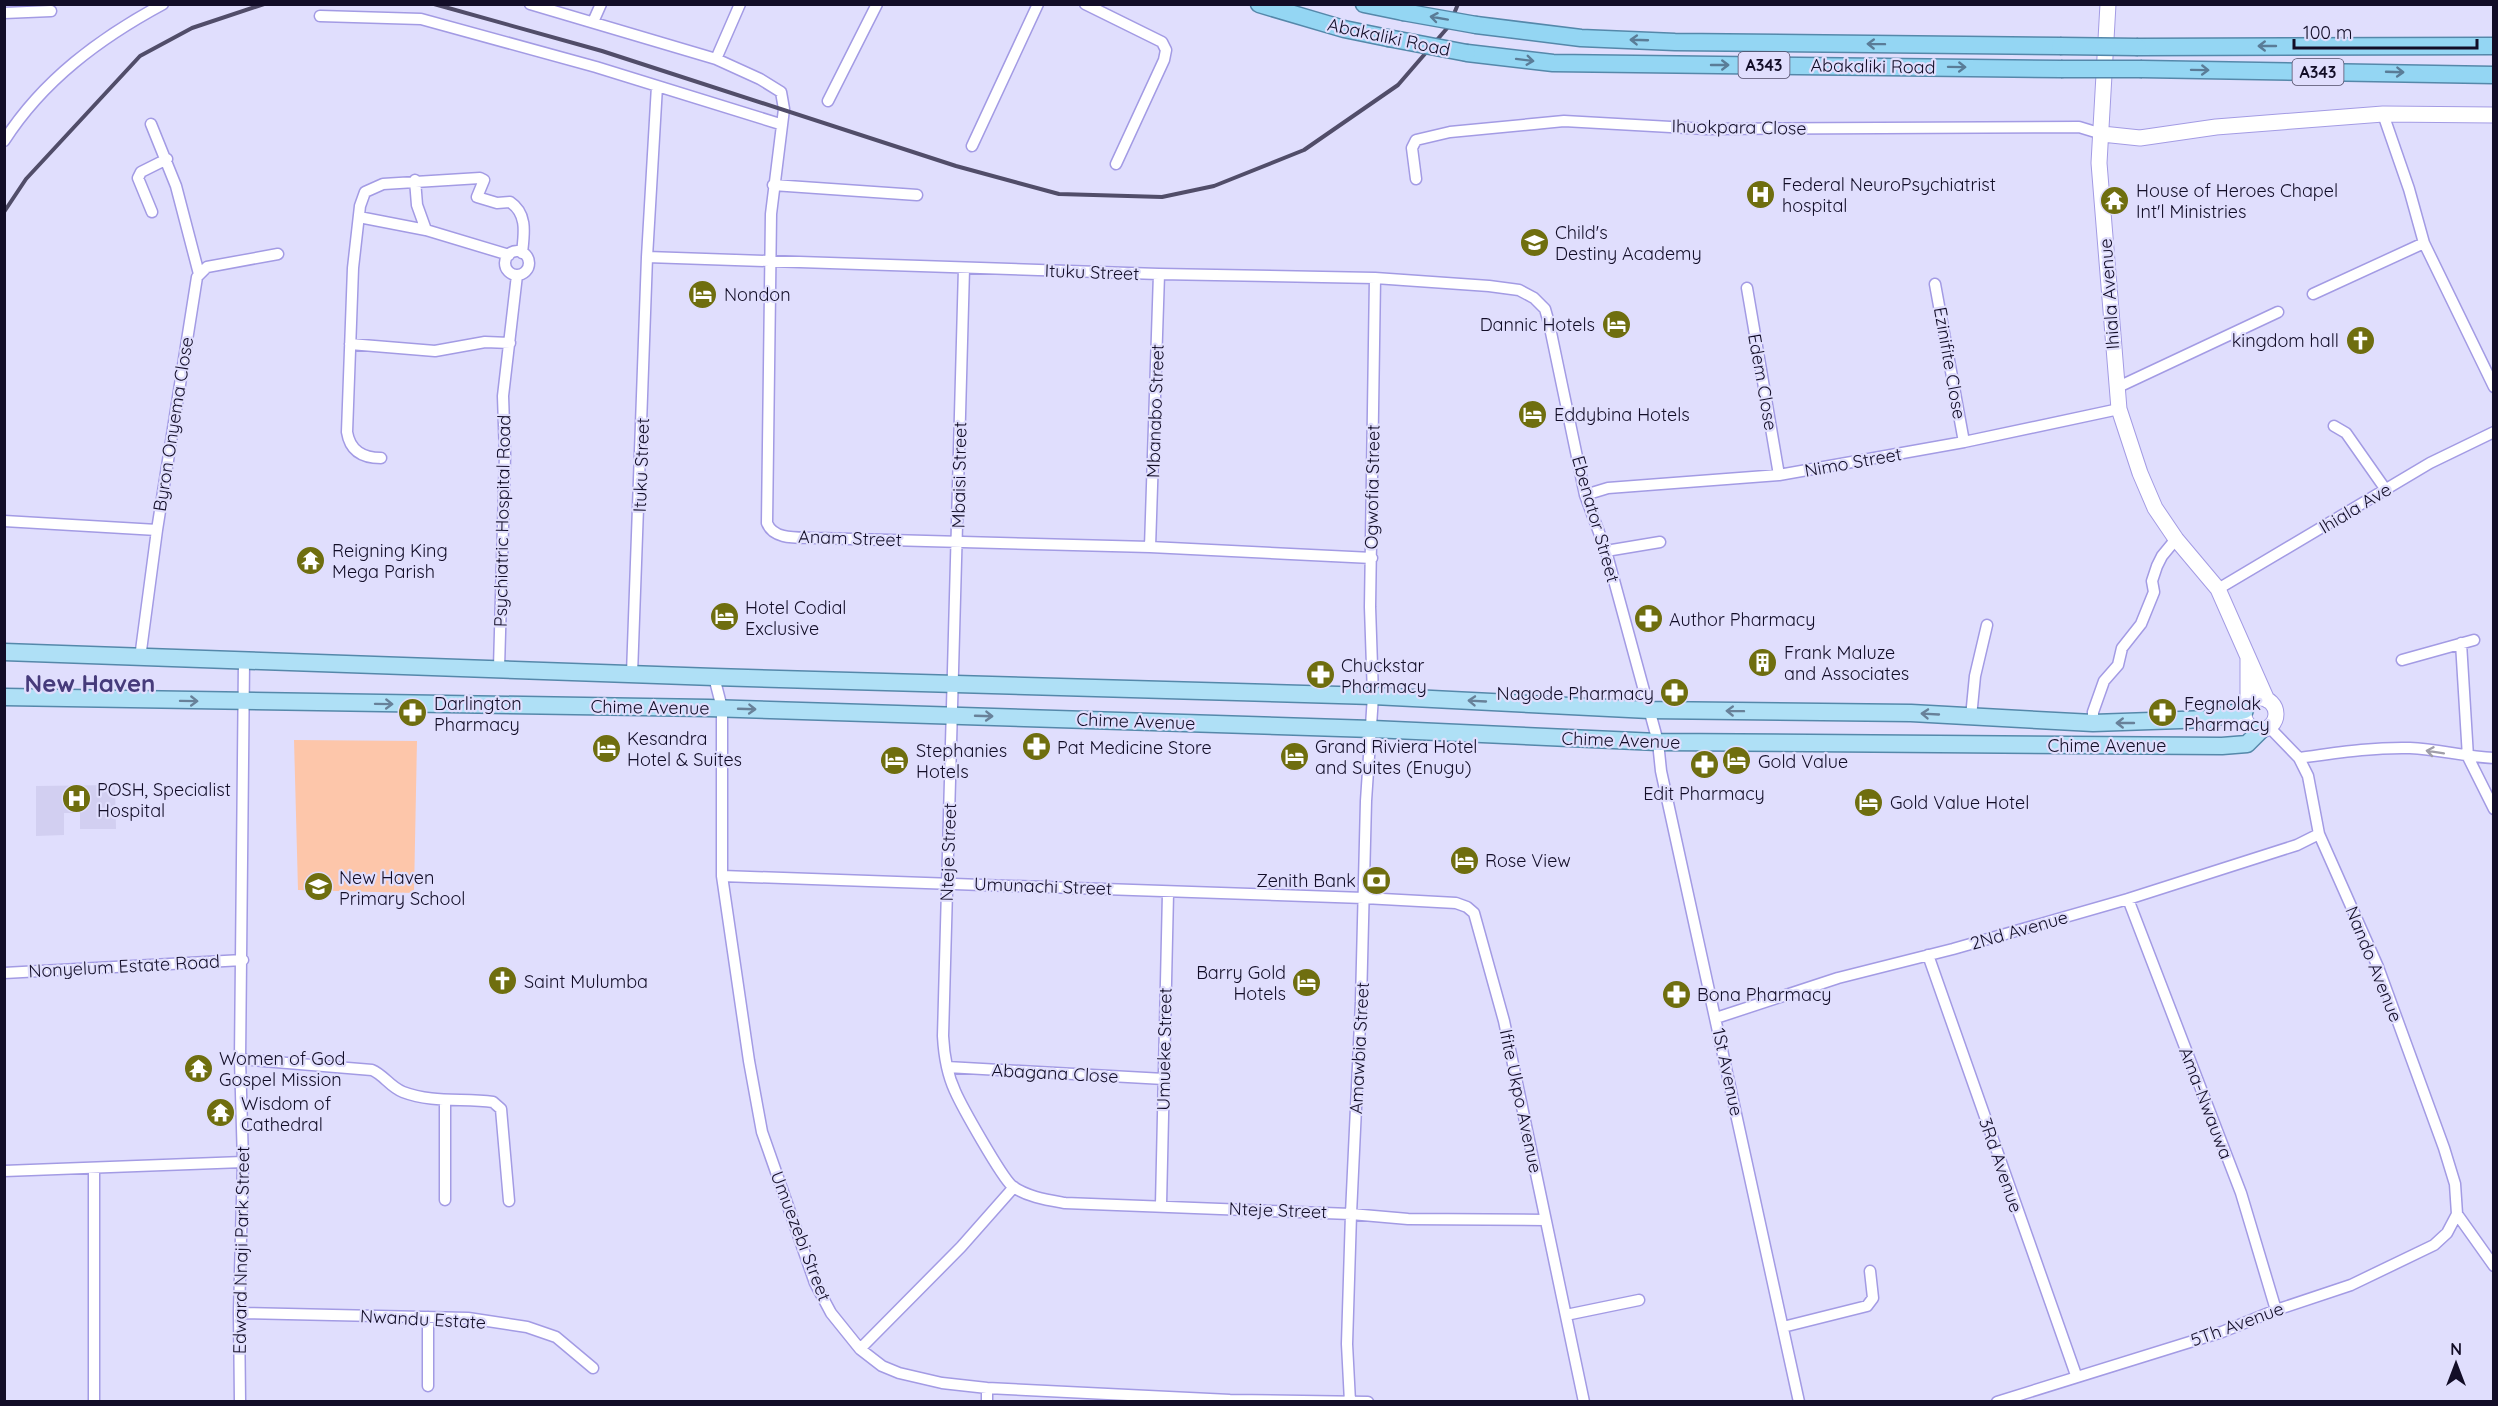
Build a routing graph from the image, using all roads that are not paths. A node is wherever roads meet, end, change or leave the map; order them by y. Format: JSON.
{"nodes":[{"id":1,"x":163,"y":4,"type":"edge"},
{"id":2,"x":530,"y":4,"type":"edge"},
{"id":3,"x":601,"y":4,"type":"edge"},
{"id":4,"x":740,"y":4,"type":"edge"},
{"id":5,"x":877,"y":4,"type":"edge"},
{"id":6,"x":1038,"y":4,"type":"edge"},
{"id":7,"x":1085,"y":4,"type":"edge"},
{"id":8,"x":1259,"y":4,"type":"edge"},
{"id":9,"x":1364,"y":4,"type":"edge"},
{"id":10,"x":2108,"y":4,"type":"edge"},
{"id":11,"x":51,"y":11,"type":"dead end"},
{"id":12,"x":4,"y":13,"type":"edge"},
{"id":13,"x":320,"y":16,"type":"dead end"},
{"id":14,"x":593,"y":22,"type":"junction"},
{"id":15,"x":2493,"y":46,"type":"edge"},
{"id":16,"x":716,"y":59,"type":"junction"},
{"id":17,"x":2493,"y":75,"type":"edge"},
{"id":18,"x":657,"y":86,"type":"junction"},
{"id":19,"x":828,"y":101,"type":"dead end"},
{"id":20,"x":2383,"y":114,"type":"junction"},
{"id":21,"x":2493,"y":116,"type":"edge"},
{"id":22,"x":151,"y":124,"type":"dead end"},
{"id":23,"x":780,"y":124,"type":"junction"},
{"id":24,"x":2102,"y":134,"type":"junction"},
{"id":25,"x":4,"y":141,"type":"edge"},
{"id":26,"x":972,"y":146,"type":"dead end"},
{"id":27,"x":167,"y":159,"type":"junction"},
{"id":28,"x":1116,"y":164,"type":"dead end"},
{"id":29,"x":1416,"y":179,"type":"dead end"},
{"id":30,"x":415,"y":180,"type":"junction"},
{"id":31,"x":772,"y":185,"type":"junction"},
{"id":32,"x":916,"y":195,"type":"dead end"},
{"id":33,"x":153,"y":212,"type":"dead end"},
{"id":34,"x":359,"y":216,"type":"junction"},
{"id":35,"x":426,"y":230,"type":"junction"},
{"id":36,"x":2424,"y":243,"type":"junction"},
{"id":37,"x":522,"y":253,"type":"junction"},
{"id":38,"x":278,"y":254,"type":"dead end"},
{"id":39,"x":509,"y":255,"type":"junction"},
{"id":40,"x":647,"y":257,"type":"junction"},
{"id":41,"x":771,"y":260,"type":"junction"},
{"id":42,"x":964,"y":268,"type":"junction"},
{"id":43,"x":199,"y":274,"type":"junction"},
{"id":44,"x":1159,"y":274,"type":"junction"},
{"id":45,"x":517,"y":275,"type":"junction"},
{"id":46,"x":1375,"y":278,"type":"junction"},
{"id":47,"x":1935,"y":285,"type":"dead end"},
{"id":48,"x":1748,"y":288,"type":"dead end"},
{"id":49,"x":2313,"y":294,"type":"dead end"},
{"id":50,"x":1534,"y":298,"type":"joint"},
{"id":51,"x":2278,"y":312,"type":"dead end"},
{"id":52,"x":510,"y":343,"type":"junction"},
{"id":53,"x":350,"y":344,"type":"junction"},
{"id":54,"x":2493,"y":387,"type":"edge"},
{"id":55,"x":2116,"y":388,"type":"junction"},
{"id":56,"x":2119,"y":409,"type":"junction"},
{"id":57,"x":2334,"y":426,"type":"dead end"},
{"id":58,"x":2493,"y":432,"type":"edge"},
{"id":59,"x":1964,"y":442,"type":"junction"},
{"id":60,"x":381,"y":458,"type":"dead end"},
{"id":61,"x":1779,"y":475,"type":"junction"},
{"id":62,"x":2386,"y":490,"type":"junction"},
{"id":63,"x":1585,"y":495,"type":"junction"},
{"id":64,"x":4,"y":521,"type":"edge"},
{"id":65,"x":157,"y":530,"type":"junction"},
{"id":66,"x":2176,"y":539,"type":"junction"},
{"id":67,"x":957,"y":541,"type":"junction"},
{"id":68,"x":1660,"y":542,"type":"dead end"},
{"id":69,"x":1150,"y":547,"type":"junction"},
{"id":70,"x":1606,"y":551,"type":"junction"},
{"id":71,"x":1372,"y":558,"type":"junction"},
{"id":72,"x":2218,"y":589,"type":"junction"},
{"id":73,"x":1987,"y":625,"type":"dead end"},
{"id":74,"x":2474,"y":639,"type":"dead end"},
{"id":75,"x":2461,"y":643,"type":"junction"},
{"id":76,"x":4,"y":652,"type":"edge"},
{"id":77,"x":2248,"y":653,"type":"junction"},
{"id":78,"x":140,"y":658,"type":"junction"},
{"id":79,"x":2402,"y":660,"type":"dead end"},
{"id":80,"x":244,"y":661,"type":"junction"},
{"id":81,"x":499,"y":668,"type":"junction"},
{"id":82,"x":633,"y":674,"type":"junction"},
{"id":83,"x":714,"y":677,"type":"junction"},
{"id":84,"x":953,"y":681,"type":"junction"},
{"id":85,"x":1373,"y":696,"type":"junction"},
{"id":86,"x":4,"y":697,"type":"edge"},
{"id":87,"x":2266,"y":700,"type":"junction"},
{"id":88,"x":243,"y":702,"type":"junction"},
{"id":89,"x":2246,"y":707,"type":"junction"},
{"id":90,"x":722,"y":708,"type":"junction"},
{"id":91,"x":1649,"y":710,"type":"junction"},
{"id":92,"x":953,"y":715,"type":"junction"},
{"id":93,"x":1971,"y":717,"type":"junction"},
{"id":94,"x":2093,"y":723,"type":"junction"},
{"id":95,"x":1372,"y":729,"type":"junction"},
{"id":96,"x":2265,"y":729,"type":"junction"},
{"id":97,"x":1658,"y":742,"type":"junction"},
{"id":98,"x":2468,"y":757,"type":"junction"},
{"id":99,"x":2299,"y":758,"type":"junction"},
{"id":100,"x":2493,"y":758,"type":"edge"},
{"id":101,"x":2493,"y":809,"type":"edge"},
{"id":102,"x":2319,"y":834,"type":"junction"},
{"id":103,"x":722,"y":876,"type":"junction"},
{"id":104,"x":946,"y":883,"type":"junction"},
{"id":105,"x":1168,"y":893,"type":"junction"},
{"id":106,"x":1364,"y":897,"type":"junction"},
{"id":107,"x":2128,"y":898,"type":"junction"},
{"id":108,"x":1928,"y":955,"type":"junction"},
{"id":109,"x":243,"y":960,"type":"junction"},
{"id":110,"x":4,"y":973,"type":"edge"},
{"id":111,"x":1716,"y":1017,"type":"junction"},
{"id":112,"x":240,"y":1059,"type":"junction"},
{"id":113,"x":947,"y":1067,"type":"junction"},
{"id":114,"x":1164,"y":1079,"type":"junction"},
{"id":115,"x":445,"y":1100,"type":"junction"},
{"id":116,"x":243,"y":1162,"type":"junction"},
{"id":117,"x":94,"y":1168,"type":"junction"},
{"id":118,"x":4,"y":1171,"type":"edge"},
{"id":119,"x":1014,"y":1187,"type":"junction"},
{"id":120,"x":446,"y":1200,"type":"dead end"},
{"id":121,"x":509,"y":1201,"type":"dead end"},
{"id":122,"x":1161,"y":1205,"type":"junction"},
{"id":123,"x":1351,"y":1214,"type":"junction"},
{"id":124,"x":2457,"y":1214,"type":"junction"},
{"id":125,"x":1545,"y":1220,"type":"junction"},
{"id":126,"x":2490,"y":1252,"type":"edge"},
{"id":127,"x":2493,"y":1266,"type":"edge"},
{"id":128,"x":1870,"y":1271,"type":"dead end"},
{"id":129,"x":1639,"y":1300,"type":"dead end"},
{"id":130,"x":2276,"y":1310,"type":"junction"},
{"id":131,"x":239,"y":1313,"type":"junction"},
{"id":132,"x":1566,"y":1316,"type":"junction"},
{"id":133,"x":428,"y":1317,"type":"junction"},
{"id":134,"x":1783,"y":1327,"type":"junction"},
{"id":135,"x":860,"y":1349,"type":"junction"},
{"id":136,"x":593,"y":1368,"type":"dead end"},
{"id":137,"x":2076,"y":1375,"type":"junction"},
{"id":138,"x":428,"y":1386,"type":"dead end"},
{"id":139,"x":987,"y":1388,"type":"junction"},
{"id":140,"x":94,"y":1401,"type":"edge"},
{"id":141,"x":240,"y":1401,"type":"edge"},
{"id":142,"x":987,"y":1401,"type":"edge"},
{"id":143,"x":1350,"y":1401,"type":"edge"},
{"id":144,"x":1368,"y":1401,"type":"edge"},
{"id":145,"x":1584,"y":1401,"type":"edge"},
{"id":146,"x":1799,"y":1401,"type":"edge"},
{"id":147,"x":1997,"y":1401,"type":"edge"}],
"edges":[{"from":1,"to":25,"type":"street"},
{"from":2,"to":14,"type":"street"},
{"from":3,"to":14,"type":"street"},
{"from":4,"to":16,"type":"street"},
{"from":5,"to":19,"type":"street"},
{"from":6,"to":26,"type":"street"},
{"from":7,"to":28,"type":"street"},
{"from":8,"to":17,"type":"highway","name":"Abakaliki Road","number":"A343","one_way":true,"bridge":true},
{"from":15,"to":9,"type":"highway","name":"Abakaliki Road","number":"A343","one_way":true,"bridge":true},
{"from":10,"to":24,"type":"main road","name":"Ihiala Avenue"},
{"from":11,"to":12,"type":"street"},
{"from":13,"to":18,"type":"street"},
{"from":14,"to":16,"type":"street"},
{"from":16,"to":23,"type":"street","name":"Anam Street"},
{"from":18,"to":23,"type":"street"},
{"from":18,"to":40,"type":"street","name":"Ituku Street"},
{"from":20,"to":21,"type":"main road"},
{"from":20,"to":24,"type":"main road"},
{"from":20,"to":36,"type":"street"},
{"from":22,"to":27,"type":"street"},
{"from":23,"to":31,"type":"street","name":"Anam Street"},
{"from":24,"to":29,"type":"street","name":"Ihuokpara Close"},
{"from":24,"to":55,"type":"main road","name":"Ihiala Avenue"},
{"from":27,"to":33,"type":"street"},
{"from":27,"to":43,"type":"street"},
{"from":30,"to":34,"type":"street"},
{"from":30,"to":35,"type":"street"},
{"from":30,"to":37,"type":"street"},
{"from":31,"to":32,"type":"street"},
{"from":31,"to":41,"type":"street","name":"Anam Street"},
{"from":34,"to":35,"type":"street"},
{"from":34,"to":53,"type":"street"},
{"from":35,"to":39,"type":"street"},
{"from":36,"to":49,"type":"street"},
{"from":36,"to":54,"type":"street"},
{"from":37,"to":39,"type":"street"},
{"from":37,"to":45,"type":"street"},
{"from":38,"to":43,"type":"street"},
{"from":39,"to":45,"type":"street"},
{"from":40,"to":41,"type":"street","name":"Ituku Street"},
{"from":40,"to":82,"type":"street","name":"Ituku Street"},
{"from":41,"to":42,"type":"street","name":"Ituku Street"},
{"from":41,"to":67,"type":"street","name":"Anam Street"},
{"from":42,"to":44,"type":"street","name":"Ituku Street"},
{"from":42,"to":67,"type":"street","name":"Mbaisi Street"},
{"from":43,"to":65,"type":"street","name":"Byron Onyema Close"},
{"from":44,"to":46,"type":"street","name":"Ituku Street"},
{"from":44,"to":69,"type":"street","name":"Mbanabo Street"},
{"from":45,"to":52,"type":"street"},
{"from":46,"to":50,"type":"street","name":"Ituku Street"},
{"from":46,"to":71,"type":"street","name":"Ogwofia Street"},
{"from":47,"to":59,"type":"street","name":"Ezinifite Close"},
{"from":48,"to":61,"type":"street","name":"Edem Close"},
{"from":50,"to":63,"type":"street","name":"Ebenator Street"},
{"from":51,"to":55,"type":"street"},
{"from":52,"to":53,"type":"street"},
{"from":52,"to":81,"type":"street","name":"Psychiatric Hospital Road"},
{"from":53,"to":60,"type":"street"},
{"from":55,"to":56,"type":"main road","name":"Ihiala Avenue"},
{"from":56,"to":59,"type":"street","name":"Nimo Street"},
{"from":56,"to":66,"type":"main road","name":"Ihiala Avenue"},
{"from":57,"to":62,"type":"street"},
{"from":58,"to":62,"type":"street","name":"Ihiala Ave"},
{"from":59,"to":61,"type":"street","name":"Nimo Street"},
{"from":61,"to":63,"type":"street","name":"Nimo Street"},
{"from":62,"to":72,"type":"street","name":"Ihiala Ave"},
{"from":63,"to":70,"type":"street","name":"Ebenator Street"},
{"from":64,"to":65,"type":"street"},
{"from":65,"to":78,"type":"street","name":"Byron Onyema Close"},
{"from":66,"to":72,"type":"main road","name":"Ihiala Avenue"},
{"from":66,"to":94,"type":"street"},
{"from":67,"to":69,"type":"street","name":"Anam Street"},
{"from":67,"to":84,"type":"street","name":"Mbaisi Street"},
{"from":68,"to":70,"type":"street"},
{"from":69,"to":71,"type":"street","name":"Anam Street"},
{"from":70,"to":91,"type":"street","name":"Ebenator Street"},
{"from":71,"to":85,"type":"street","name":"Ogwofia Street"},
{"from":72,"to":77,"type":"main road","name":"Ihiala Avenue"},
{"from":73,"to":93,"type":"street"},
{"from":74,"to":75,"type":"street"},
{"from":75,"to":79,"type":"street"},
{"from":75,"to":98,"type":"street"},
{"from":76,"to":78,"type":"main road","name":"Chime Avenue"},
{"from":77,"to":87,"type":"main road","name":"Ihiala Avenue"},
{"from":77,"to":89,"type":"main road"},
{"from":78,"to":80,"type":"main road","name":"Chime Avenue"},
{"from":80,"to":81,"type":"main road","name":"Chime Avenue"},
{"from":80,"to":88,"type":"street","name":"Edward Nnaji Park Street"},
{"from":81,"to":82,"type":"main road","name":"Chime Avenue"},
{"from":82,"to":83,"type":"main road","name":"Chime Avenue"},
{"from":83,"to":84,"type":"main road","name":"Chime Avenue"},
{"from":83,"to":90,"type":"street","name":"Umuezebi Street"},
{"from":84,"to":85,"type":"main road","name":"Chime Avenue"},
{"from":84,"to":92,"type":"street","name":"Mbaisi Street"},
{"from":91,"to":85,"type":"main road","name":"Chime Avenue","one_way":true},
{"from":85,"to":95,"type":"street","name":"Amawbia Street"},
{"from":86,"to":88,"type":"main road","name":"Chime Avenue","one_way":true},
{"from":87,"to":89,"type":"main road"},
{"from":87,"to":96,"type":"main road"},
{"from":88,"to":90,"type":"main road","name":"Chime Avenue","one_way":true},
{"from":88,"to":109,"type":"street","name":"Edward Nnaji Park Street"},
{"from":89,"to":94,"type":"main road","name":"Chime Avenue","one_way":true},
{"from":89,"to":96,"type":"main road"},
{"from":90,"to":92,"type":"main road","name":"Chime Avenue","one_way":true},
{"from":90,"to":103,"type":"street","name":"Umuezebi Street"},
{"from":93,"to":91,"type":"main road","name":"Chime Avenue","one_way":true},
{"from":91,"to":97,"type":"street","name":"Ebenator Street"},
{"from":92,"to":95,"type":"main road","name":"Chime Avenue","one_way":true},
{"from":92,"to":104,"type":"street","name":"Nteje Street"},
{"from":93,"to":94,"type":"main road","name":"Chime Avenue"},
{"from":95,"to":97,"type":"main road","name":"Chime Avenue"},
{"from":95,"to":106,"type":"street","name":"Amawbia Street"},
{"from":96,"to":97,"type":"main road","name":"Chime Avenue"},
{"from":96,"to":99,"type":"street","name":"Nando Avenue"},
{"from":97,"to":111,"type":"street","name":"1St Avenue"},
{"from":98,"to":99,"type":"street","one_way":true},
{"from":98,"to":100,"type":"street"},
{"from":98,"to":101,"type":"street"},
{"from":99,"to":102,"type":"street","name":"Nando Avenue"},
{"from":102,"to":107,"type":"street","name":"2Nd Avenue"},
{"from":102,"to":124,"type":"street","name":"Nando Avenue"},
{"from":103,"to":104,"type":"street","name":"Umunachi Street"},
{"from":103,"to":135,"type":"street","name":"Umuezebi Street"},
{"from":104,"to":105,"type":"street","name":"Umunachi Street"},
{"from":104,"to":113,"type":"street","name":"Nteje Street"},
{"from":105,"to":106,"type":"street","name":"Umunachi Street"},
{"from":105,"to":114,"type":"street","name":"Umueke Street"},
{"from":106,"to":123,"type":"street","name":"Amawbia Street"},
{"from":106,"to":125,"type":"street","name":"Ifite Ukpo Avenue"},
{"from":107,"to":108,"type":"street","name":"2Nd Avenue"},
{"from":107,"to":130,"type":"street","name":"Ama-Nwauwa"},
{"from":108,"to":111,"type":"street","name":"2Nd Avenue"},
{"from":108,"to":137,"type":"street","name":"3Rd Avenue"},
{"from":109,"to":110,"type":"street","name":"Nonyelum Estate Road"},
{"from":109,"to":112,"type":"street","name":"Edward Nnaji Park Street"},
{"from":111,"to":134,"type":"street","name":"1St Avenue"},
{"from":112,"to":115,"type":"street"},
{"from":112,"to":116,"type":"street","name":"Edward Nnaji Park Street"},
{"from":113,"to":114,"type":"street","name":"Abagana Close"},
{"from":113,"to":119,"type":"street","name":"Nteje Street"},
{"from":114,"to":122,"type":"street","name":"Umueke Street"},
{"from":115,"to":120,"type":"street"},
{"from":115,"to":121,"type":"street"},
{"from":116,"to":117,"type":"street"},
{"from":116,"to":131,"type":"street","name":"Edward Nnaji Park Street"},
{"from":117,"to":118,"type":"street"},
{"from":117,"to":140,"type":"street"},
{"from":119,"to":122,"type":"street","name":"Nteje Street"},
{"from":119,"to":135,"type":"street"},
{"from":122,"to":123,"type":"street","name":"Nteje Street"},
{"from":123,"to":125,"type":"street","name":"Nteje Street"},
{"from":123,"to":143,"type":"street","name":"Amawbia Street"},
{"from":124,"to":126,"type":"street"},
{"from":124,"to":130,"type":"street","name":"5Th Avenue"},
{"from":125,"to":132,"type":"street","name":"Ifite Ukpo Avenue"},
{"from":126,"to":127,"type":"street"},
{"from":128,"to":134,"type":"street"},
{"from":129,"to":132,"type":"street"},
{"from":130,"to":137,"type":"street","name":"5Th Avenue"},
{"from":131,"to":133,"type":"street","name":"Nwandu Estate"},
{"from":131,"to":141,"type":"street","name":"Edward Nnaji Park Street"},
{"from":132,"to":145,"type":"street","name":"Ifite Ukpo Avenue"},
{"from":133,"to":136,"type":"street","name":"Nwandu Estate"},
{"from":133,"to":138,"type":"street"},
{"from":134,"to":146,"type":"street","name":"1St Avenue"},
{"from":135,"to":139,"type":"street","name":"Umuezebi Street"},
{"from":137,"to":147,"type":"street","name":"5Th Avenue"},
{"from":139,"to":142,"type":"street"},
{"from":139,"to":143,"type":"street","name":"Umuezebi Street"},
{"from":143,"to":144,"type":"street","name":"Umuezebi Street"}]}
